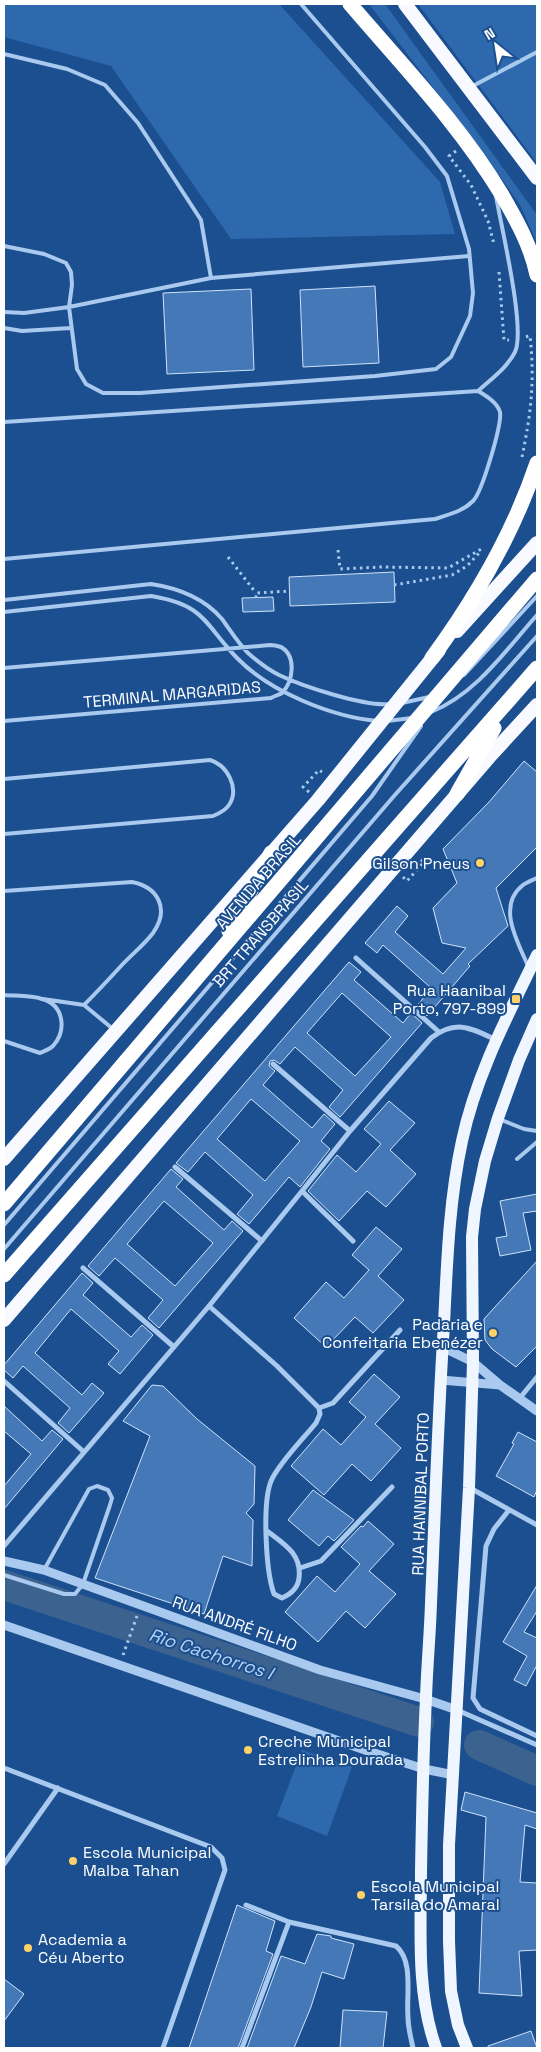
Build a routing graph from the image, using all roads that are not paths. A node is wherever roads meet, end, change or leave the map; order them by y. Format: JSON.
{"nodes":[{"id":1,"x":300,"y":4,"type":"edge"},
{"id":2,"x":350,"y":4,"type":"edge"},
{"id":3,"x":405,"y":4,"type":"edge"},
{"id":4,"x":537,"y":52,"type":"edge"},
{"id":5,"x":4,"y":54,"type":"edge"},
{"id":6,"x":469,"y":88,"type":"junction"},
{"id":7,"x":489,"y":172,"type":"junction"},
{"id":8,"x":537,"y":178,"type":"edge"},
{"id":9,"x":4,"y":246,"type":"edge"},
{"id":10,"x":469,"y":256,"type":"junction"},
{"id":11,"x":537,"y":275,"type":"edge"},
{"id":12,"x":211,"y":278,"type":"junction"},
{"id":13,"x":69,"y":306,"type":"junction"},
{"id":14,"x":4,"y":312,"type":"edge"},
{"id":15,"x":4,"y":328,"type":"edge"},
{"id":16,"x":71,"y":328,"type":"junction"},
{"id":17,"x":478,"y":391,"type":"junction"},
{"id":18,"x":4,"y":421,"type":"edge"},
{"id":19,"x":537,"y":463,"type":"edge"},
{"id":20,"x":537,"y":543,"type":"edge"},
{"id":21,"x":4,"y":559,"type":"edge"},
{"id":22,"x":537,"y":579,"type":"edge"},
{"id":23,"x":537,"y":596,"type":"edge"},
{"id":24,"x":4,"y":600,"type":"edge"},
{"id":25,"x":4,"y":612,"type":"edge"},
{"id":26,"x":537,"y":615,"type":"edge"},
{"id":27,"x":537,"y":636,"type":"edge"},
{"id":28,"x":432,"y":658,"type":"junction"},
{"id":29,"x":4,"y":668,"type":"edge"},
{"id":30,"x":537,"y":668,"type":"edge"},
{"id":31,"x":457,"y":675,"type":"junction"},
{"id":32,"x":444,"y":690,"type":"junction"},
{"id":33,"x":508,"y":702,"type":"junction"},
{"id":34,"x":537,"y":705,"type":"edge"},
{"id":35,"x":428,"y":715,"type":"dead end"},
{"id":36,"x":4,"y":721,"type":"edge"},
{"id":37,"x":423,"y":723,"type":"dead end"},
{"id":38,"x":4,"y":779,"type":"edge"},
{"id":39,"x":457,"y":794,"type":"junction"},
{"id":40,"x":4,"y":834,"type":"edge"},
{"id":41,"x":271,"y":853,"type":"junction"},
{"id":42,"x":537,"y":878,"type":"edge"},
{"id":43,"x":4,"y":891,"type":"edge"},
{"id":44,"x":537,"y":955,"type":"edge"},
{"id":45,"x":216,"y":957,"type":"junction"},
{"id":46,"x":356,"y":958,"type":"dead end"},
{"id":47,"x":530,"y":970,"type":"junction"},
{"id":48,"x":4,"y":996,"type":"edge"},
{"id":49,"x":43,"y":999,"type":"junction"},
{"id":50,"x":84,"y":1005,"type":"junction"},
{"id":51,"x":537,"y":1019,"type":"edge"},
{"id":52,"x":116,"y":1031,"type":"junction"},
{"id":53,"x":438,"y":1032,"type":"junction"},
{"id":54,"x":496,"y":1040,"type":"junction"},
{"id":55,"x":4,"y":1041,"type":"edge"},
{"id":56,"x":273,"y":1064,"type":"dead end"},
{"id":57,"x":498,"y":1118,"type":"junction"},
{"id":58,"x":537,"y":1131,"type":"edge"},
{"id":59,"x":350,"y":1132,"type":"junction"},
{"id":60,"x":537,"y":1142,"type":"edge"},
{"id":61,"x":6,"y":1153,"type":"edge"},
{"id":62,"x":517,"y":1159,"type":"dead end"},
{"id":63,"x":175,"y":1167,"type":"dead end"},
{"id":64,"x":302,"y":1191,"type":"junction"},
{"id":65,"x":4,"y":1204,"type":"edge"},
{"id":66,"x":4,"y":1225,"type":"edge"},
{"id":67,"x":262,"y":1240,"type":"junction"},
{"id":68,"x":353,"y":1241,"type":"dead end"},
{"id":69,"x":4,"y":1249,"type":"edge"},
{"id":70,"x":83,"y":1268,"type":"dead end"},
{"id":71,"x":4,"y":1275,"type":"edge"},
{"id":72,"x":209,"y":1306,"type":"junction"},
{"id":73,"x":4,"y":1320,"type":"edge"},
{"id":74,"x":400,"y":1330,"type":"dead end"},
{"id":75,"x":174,"y":1347,"type":"junction"},
{"id":76,"x":442,"y":1347,"type":"junction"},
{"id":77,"x":472,"y":1362,"type":"junction"},
{"id":78,"x":537,"y":1377,"type":"edge"},
{"id":79,"x":4,"y":1380,"type":"edge"},
{"id":80,"x":441,"y":1380,"type":"junction"},
{"id":81,"x":471,"y":1382,"type":"junction"},
{"id":82,"x":500,"y":1385,"type":"junction"},
{"id":83,"x":519,"y":1399,"type":"junction"},
{"id":84,"x":319,"y":1408,"type":"junction"},
{"id":85,"x":537,"y":1411,"type":"edge"},
{"id":86,"x":84,"y":1452,"type":"junction"},
{"id":87,"x":392,"y":1487,"type":"dead end"},
{"id":88,"x":469,"y":1488,"type":"junction"},
{"id":89,"x":508,"y":1510,"type":"junction"},
{"id":90,"x":537,"y":1525,"type":"edge"},
{"id":91,"x":267,"y":1530,"type":"junction"},
{"id":92,"x":4,"y":1546,"type":"edge"},
{"id":93,"x":4,"y":1561,"type":"edge"},
{"id":94,"x":300,"y":1568,"type":"junction"},
{"id":95,"x":44,"y":1570,"type":"junction"},
{"id":96,"x":4,"y":1575,"type":"edge"},
{"id":97,"x":83,"y":1584,"type":"junction"},
{"id":98,"x":4,"y":1625,"type":"edge"},
{"id":99,"x":426,"y":1699,"type":"junction"},
{"id":100,"x":457,"y":1710,"type":"junction"},
{"id":101,"x":537,"y":1736,"type":"edge"},
{"id":102,"x":537,"y":1745,"type":"edge"},
{"id":103,"x":4,"y":1768,"type":"edge"},
{"id":104,"x":424,"y":1769,"type":"junction"},
{"id":105,"x":454,"y":1775,"type":"junction"},
{"id":106,"x":58,"y":1788,"type":"junction"},
{"id":107,"x":4,"y":1864,"type":"edge"},
{"id":108,"x":246,"y":1906,"type":"dead end"},
{"id":109,"x":288,"y":1922,"type":"junction"},
{"id":110,"x":163,"y":2048,"type":"edge"},
{"id":111,"x":242,"y":2048,"type":"edge"},
{"id":112,"x":413,"y":2048,"type":"edge"},
{"id":113,"x":436,"y":2048,"type":"edge"},
{"id":114,"x":467,"y":2048,"type":"edge"}],
"edges":[{"from":1,"to":10,"type":"lane"},
{"from":2,"to":7,"type":"highway"},
{"from":3,"to":6,"type":"highway"},
{"from":4,"to":6,"type":"lane"},
{"from":5,"to":12,"type":"lane"},
{"from":6,"to":8,"type":"highway"},
{"from":7,"to":11,"type":"highway"},
{"from":7,"to":17,"type":"lane"},
{"from":9,"to":13,"type":"lane"},
{"from":10,"to":12,"type":"lane"},
{"from":10,"to":16,"type":"lane"},
{"from":12,"to":13,"type":"lane"},
{"from":13,"to":14,"type":"lane"},
{"from":13,"to":16,"type":"lane"},
{"from":15,"to":16,"type":"lane"},
{"from":17,"to":18,"type":"lane"},
{"from":17,"to":21,"type":"lane"},
{"from":19,"to":28,"type":"highway"},
{"from":20,"to":28,"type":"highway","name":"AVENIDA BRASIL"},
{"from":22,"to":31,"type":"highway","name":"AVENIDA BRASIL"},
{"from":23,"to":32,"type":"lane"},
{"from":24,"to":32,"type":"lane"},
{"from":25,"to":26,"type":"lane"},
{"from":27,"to":69,"type":"lane","name":"BRT TRANSBRASIL"},
{"from":28,"to":41,"type":"highway","name":"AVENIDA BRASIL"},
{"from":29,"to":36,"type":"lane","name":"TERMINAL MARGARIDAS"},
{"from":30,"to":33,"type":"highway"},
{"from":31,"to":32,"type":"highway","name":"AVENIDA BRASIL"},
{"from":31,"to":35,"type":"lane"},
{"from":32,"to":45,"type":"highway","name":"AVENIDA BRASIL"},
{"from":33,"to":39,"type":"highway"},
{"from":33,"to":71,"type":"highway"},
{"from":34,"to":39,"type":"highway"},
{"from":37,"to":66,"type":"lane","name":"BRT TRANSBRASIL"},
{"from":38,"to":40,"type":"lane"},
{"from":39,"to":73,"type":"highway"},
{"from":41,"to":45,"type":"highway"},
{"from":41,"to":52,"type":"highway","name":"AVENIDA BRASIL"},
{"from":42,"to":47,"type":"lane"},
{"from":43,"to":50,"type":"lane"},
{"from":44,"to":47,"type":"main road","name":"RUA HANNIBAL PORTO"},
{"from":45,"to":65,"type":"highway","name":"AVENIDA BRASIL"},
{"from":46,"to":53,"type":"street"},
{"from":47,"to":54,"type":"main road","name":"RUA HANNIBAL PORTO"},
{"from":48,"to":49,"type":"lane"},
{"from":49,"to":50,"type":"lane"},
{"from":49,"to":55,"type":"lane"},
{"from":50,"to":52,"type":"lane"},
{"from":51,"to":57,"type":"main road"},
{"from":52,"to":61,"type":"highway","name":"AVENIDA BRASIL"},
{"from":53,"to":54,"type":"street"},
{"from":53,"to":59,"type":"street"},
{"from":54,"to":76,"type":"main road","name":"RUA HANNIBAL PORTO"},
{"from":56,"to":59,"type":"street"},
{"from":57,"to":58,"type":"lane"},
{"from":57,"to":77,"type":"main road"},
{"from":59,"to":64,"type":"street"},
{"from":60,"to":62,"type":"lane"},
{"from":63,"to":67,"type":"street"},
{"from":64,"to":67,"type":"street"},
{"from":64,"to":68,"type":"street"},
{"from":67,"to":72,"type":"street"},
{"from":70,"to":75,"type":"street"},
{"from":72,"to":75,"type":"street"},
{"from":72,"to":84,"type":"street"},
{"from":74,"to":84,"type":"street"},
{"from":75,"to":86,"type":"street"},
{"from":76,"to":77,"type":"street"},
{"from":76,"to":80,"type":"main road","name":"RUA HANNIBAL PORTO"},
{"from":77,"to":81,"type":"main road"},
{"from":77,"to":82,"type":"street"},
{"from":78,"to":83,"type":"street"},
{"from":79,"to":86,"type":"street"},
{"from":80,"to":81,"type":"street"},
{"from":80,"to":99,"type":"main road","name":"RUA HANNIBAL PORTO"},
{"from":81,"to":82,"type":"street"},
{"from":81,"to":88,"type":"main road"},
{"from":82,"to":83,"type":"street"},
{"from":83,"to":85,"type":"street"},
{"from":84,"to":91,"type":"street"},
{"from":86,"to":92,"type":"street"},
{"from":87,"to":94,"type":"street"},
{"from":88,"to":89,"type":"street"},
{"from":88,"to":100,"type":"main road"},
{"from":89,"to":90,"type":"street"},
{"from":89,"to":101,"type":"street"},
{"from":91,"to":94,"type":"street"},
{"from":91,"to":94,"type":"street"},
{"from":93,"to":95,"type":"street","name":"RUA ANDRÉ FILHO"},
{"from":95,"to":97,"type":"street","name":"RUA ANDRÉ FILHO"},
{"from":95,"to":97,"type":"lane"},
{"from":96,"to":97,"type":"lane"},
{"from":97,"to":99,"type":"street","name":"RUA ANDRÉ FILHO"},
{"from":98,"to":104,"type":"street"},
{"from":99,"to":100,"type":"street","name":"RUA ANDRÉ FILHO"},
{"from":99,"to":104,"type":"main road","name":"RUA HANNIBAL PORTO"},
{"from":100,"to":102,"type":"street"},
{"from":100,"to":105,"type":"main road"},
{"from":103,"to":106,"type":"street"},
{"from":104,"to":105,"type":"street"},
{"from":104,"to":113,"type":"main road","name":"RUA HANNIBAL PORTO"},
{"from":105,"to":114,"type":"main road"},
{"from":106,"to":107,"type":"street"},
{"from":106,"to":110,"type":"street"},
{"from":108,"to":109,"type":"street"},
{"from":109,"to":111,"type":"street"},
{"from":109,"to":112,"type":"street"}]}
